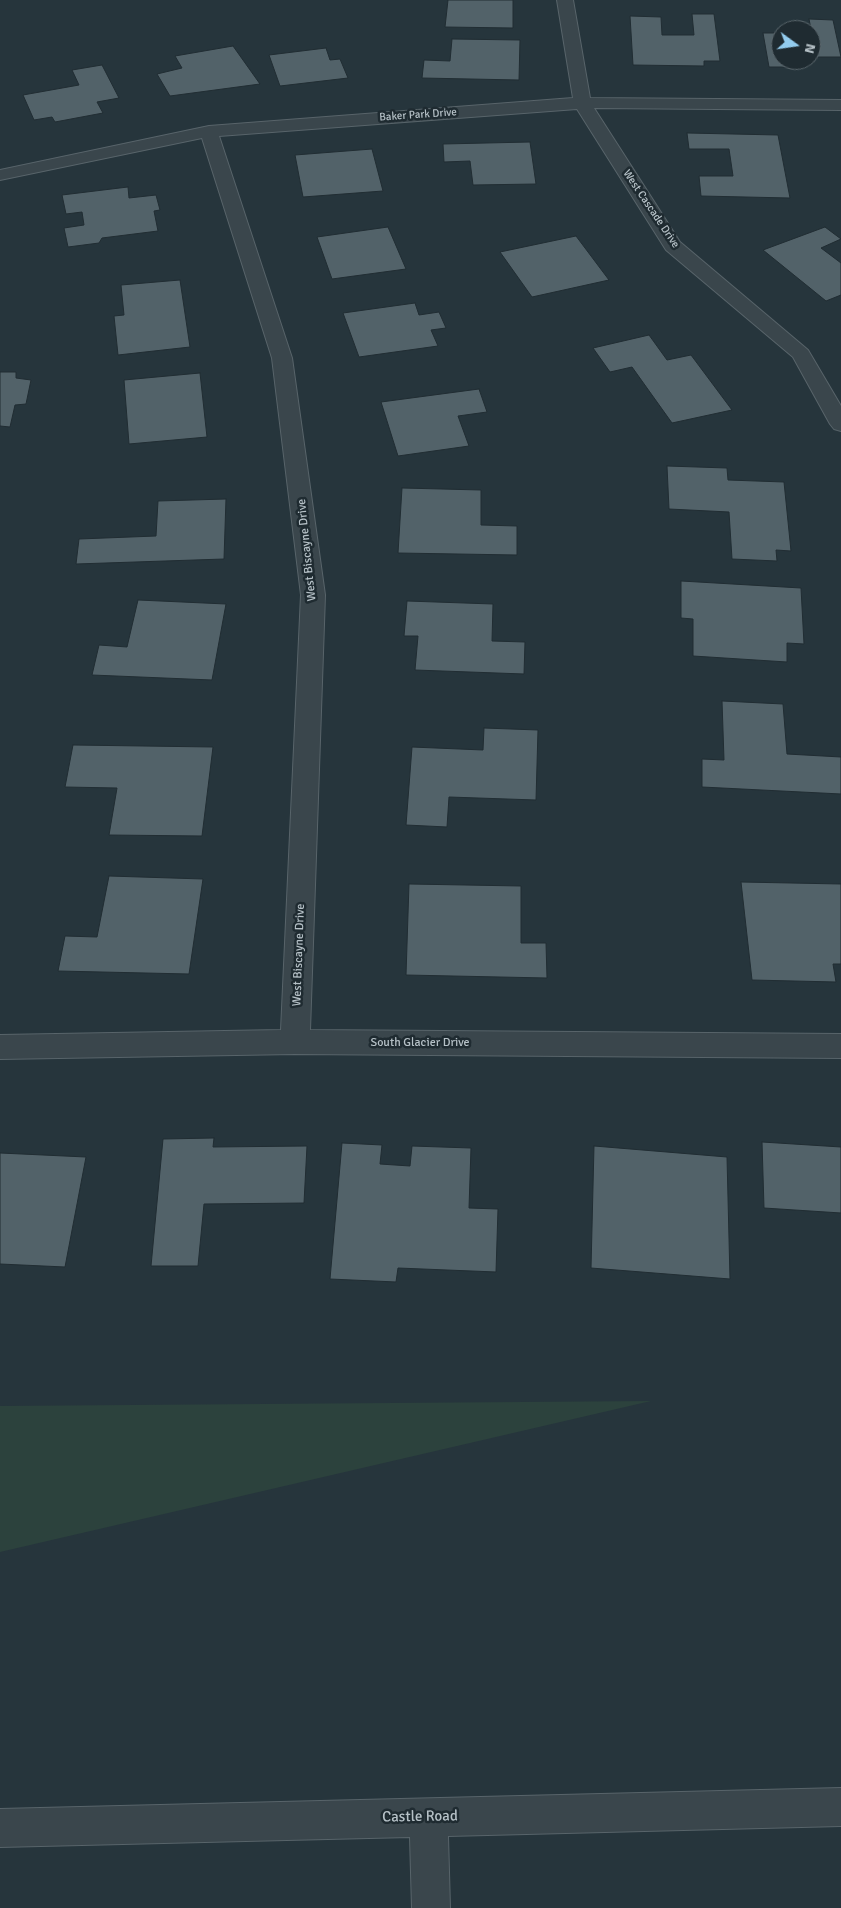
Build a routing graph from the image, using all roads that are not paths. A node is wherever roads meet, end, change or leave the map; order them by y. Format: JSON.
{"nodes":[{"id":1,"x":565,"y":0,"type":"edge"},
{"id":2,"x":582,"y":103,"type":"junction"},
{"id":3,"x":841,"y":105,"type":"edge"},
{"id":4,"x":209,"y":131,"type":"junction"},
{"id":5,"x":0,"y":175,"type":"edge"},
{"id":6,"x":841,"y":424,"type":"edge"},
{"id":7,"x":295,"y":1042,"type":"junction"},
{"id":8,"x":841,"y":1046,"type":"edge"},
{"id":9,"x":0,"y":1047,"type":"edge"},
{"id":10,"x":841,"y":1807,"type":"edge"},
{"id":11,"x":429,"y":1817,"type":"junction"},
{"id":12,"x":0,"y":1828,"type":"edge"},
{"id":13,"x":431,"y":1908,"type":"edge"}],
"edges":[{"from":1,"to":2,"type":"street","name":"West Cascade Drive"},
{"from":2,"to":3,"type":"street","name":"Baker Park Drive"},
{"from":2,"to":4,"type":"street","name":"Baker Park Drive"},
{"from":2,"to":6,"type":"street","name":"West Cascade Drive"},
{"from":4,"to":5,"type":"street","name":"Baker Park Drive"},
{"from":4,"to":7,"type":"street","name":"West Biscayne Drive"},
{"from":7,"to":8,"type":"street","name":"South Glacier Drive"},
{"from":7,"to":9,"type":"street","name":"South Glacier Drive"},
{"from":10,"to":11,"type":"street","name":"Castle Road"},
{"from":11,"to":12,"type":"street","name":"Castle Road"},
{"from":11,"to":13,"type":"street"}]}
